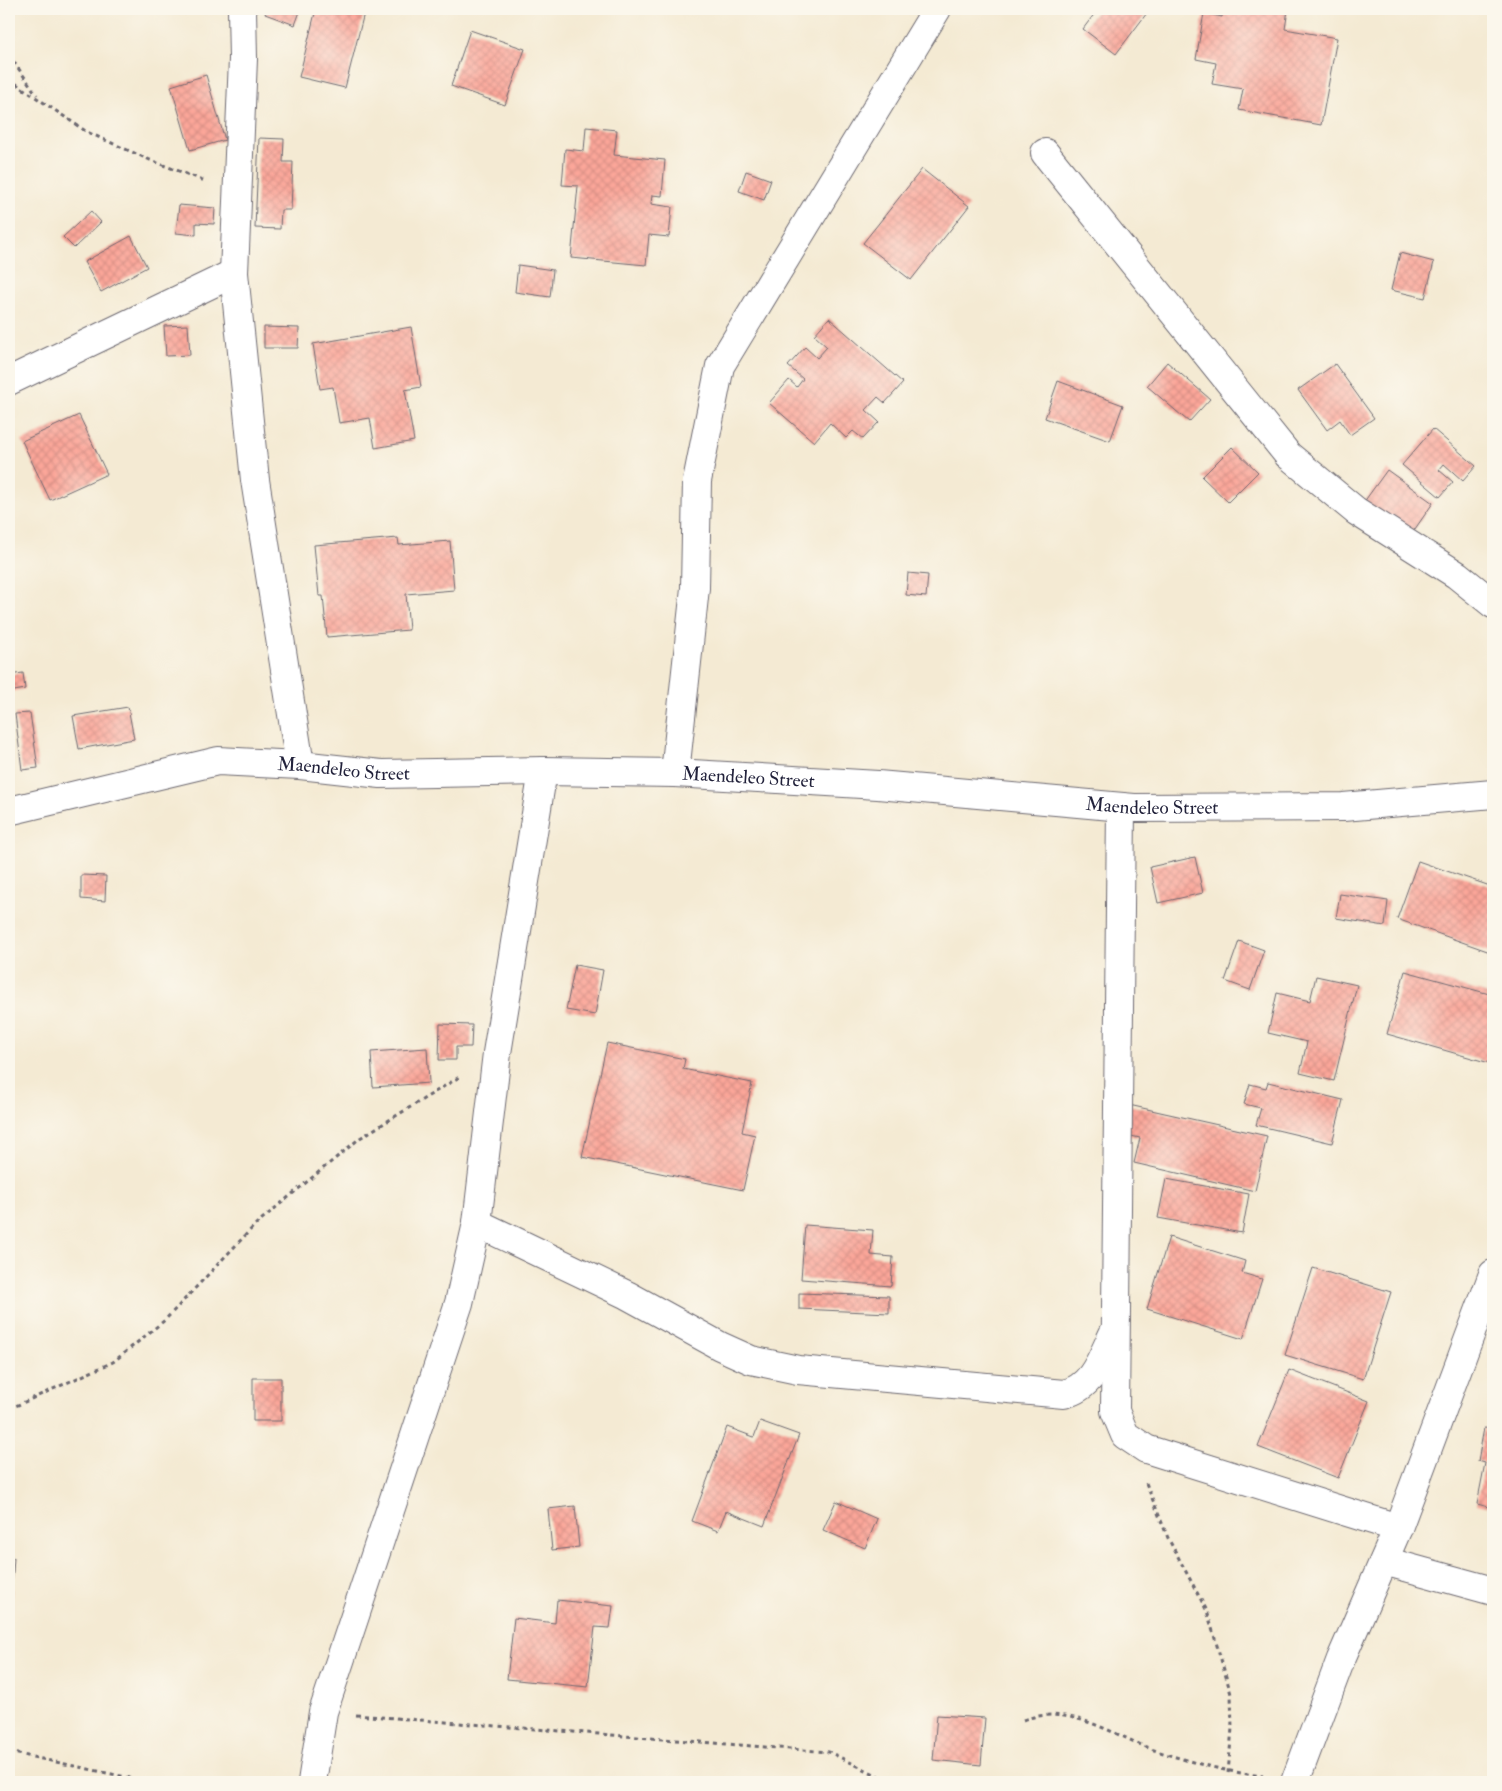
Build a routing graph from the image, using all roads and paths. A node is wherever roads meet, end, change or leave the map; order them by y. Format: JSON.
{"nodes":[{"id":1,"x":242,"y":9,"type":"edge"},
{"id":2,"x":937,"y":9,"type":"edge"},
{"id":3,"x":9,"y":55,"type":"edge"},
{"id":4,"x":9,"y":78,"type":"edge"},
{"id":5,"x":39,"y":98,"type":"junction"},
{"id":6,"x":1044,"y":153,"type":"dead end"},
{"id":7,"x":239,"y":193,"type":"junction"},
{"id":8,"x":234,"y":273,"type":"junction"},
{"id":9,"x":9,"y":381,"type":"edge"},
{"id":10,"x":1493,"y":604,"type":"edge"},
{"id":11,"x":300,"y":765,"type":"junction"},
{"id":12,"x":543,"y":771,"type":"junction"},
{"id":13,"x":675,"y":774,"type":"junction"},
{"id":14,"x":1493,"y":794,"type":"edge"},
{"id":15,"x":1121,"y":807,"type":"junction"},
{"id":16,"x":9,"y":811,"type":"edge"},
{"id":17,"x":498,"y":1053,"type":"junction"},
{"id":18,"x":478,"y":1223,"type":"junction"},
{"id":19,"x":1493,"y":1274,"type":"edge"},
{"id":20,"x":1116,"y":1329,"type":"junction"},
{"id":21,"x":9,"y":1409,"type":"edge"},
{"id":22,"x":1146,"y":1449,"type":"junction"},
{"id":23,"x":1398,"y":1528,"type":"junction"},
{"id":24,"x":1384,"y":1561,"type":"junction"},
{"id":25,"x":1493,"y":1591,"type":"edge"},
{"id":26,"x":323,"y":1712,"type":"junction"},
{"id":27,"x":1023,"y":1720,"type":"dead end"},
{"id":28,"x":9,"y":1752,"type":"edge"},
{"id":29,"x":1228,"y":1772,"type":"junction"},
{"id":30,"x":1297,"y":1777,"type":"edge"},
{"id":31,"x":149,"y":1782,"type":"edge"},
{"id":32,"x":312,"y":1782,"type":"edge"},
{"id":33,"x":891,"y":1782,"type":"edge"}],
"edges":[{"from":1,"to":7,"type":"street"},
{"from":2,"to":13,"type":"street"},
{"from":3,"to":5,"type":"path"},
{"from":4,"to":5,"type":"path"},
{"from":5,"to":7,"type":"path"},
{"from":6,"to":10,"type":"street"},
{"from":7,"to":8,"type":"street"},
{"from":8,"to":9,"type":"street"},
{"from":8,"to":11,"type":"street"},
{"from":11,"to":12,"type":"street","name":"Maendeleo Street"},
{"from":11,"to":16,"type":"street","name":"Maendeleo Street"},
{"from":12,"to":13,"type":"street","name":"Maendeleo Street"},
{"from":12,"to":17,"type":"street"},
{"from":13,"to":15,"type":"street","name":"Maendeleo Street"},
{"from":14,"to":15,"type":"street","name":"Maendeleo Street"},
{"from":15,"to":20,"type":"street"},
{"from":17,"to":18,"type":"street"},
{"from":17,"to":21,"type":"path"},
{"from":18,"to":20,"type":"street"},
{"from":18,"to":26,"type":"street"},
{"from":19,"to":23,"type":"street"},
{"from":20,"to":22,"type":"street"},
{"from":22,"to":23,"type":"street"},
{"from":22,"to":29,"type":"path"},
{"from":23,"to":24,"type":"street"},
{"from":24,"to":25,"type":"street"},
{"from":24,"to":30,"type":"street"},
{"from":26,"to":32,"type":"street"},
{"from":26,"to":33,"type":"path"},
{"from":27,"to":29,"type":"path"},
{"from":28,"to":31,"type":"path"},
{"from":29,"to":30,"type":"path"}]}
